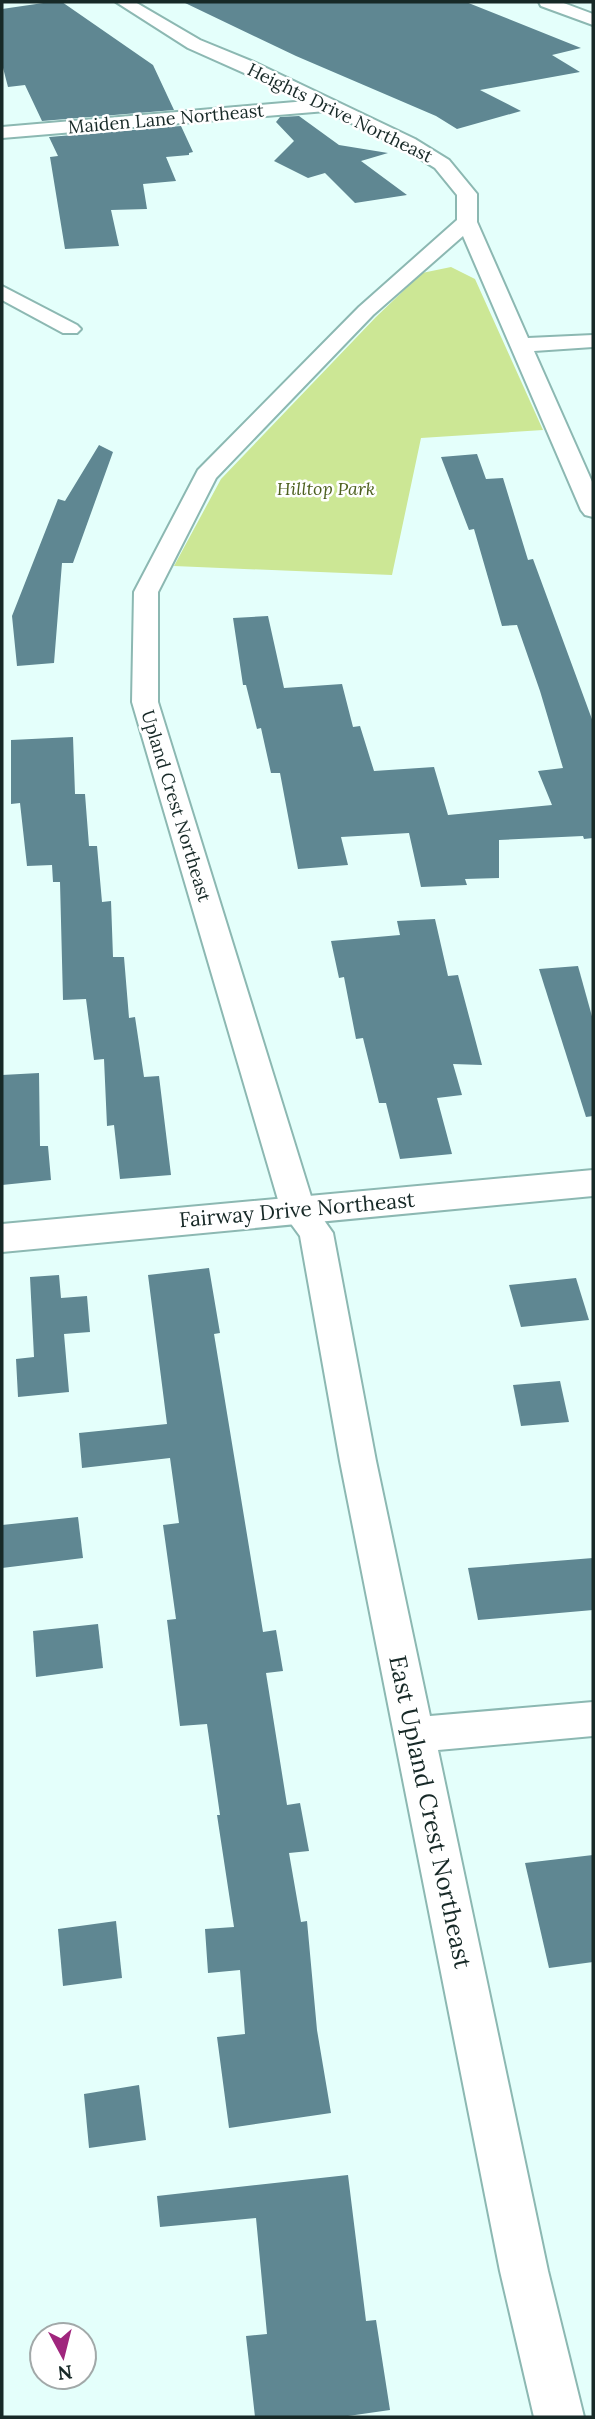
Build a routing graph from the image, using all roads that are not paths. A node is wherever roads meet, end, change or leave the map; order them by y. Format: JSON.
{"nodes":[{"id":1,"x":124,"y":2,"type":"edge"},
{"id":2,"x":547,"y":2,"type":"edge"},
{"id":3,"x":593,"y":20,"type":"edge"},
{"id":4,"x":331,"y":105,"type":"junction"},
{"id":5,"x":2,"y":133,"type":"edge"},
{"id":6,"x":467,"y":222,"type":"junction"},
{"id":7,"x":2,"y":292,"type":"edge"},
{"id":8,"x":70,"y":329,"type":"dead end"},
{"id":9,"x":593,"y":341,"type":"edge"},
{"id":10,"x":521,"y":345,"type":"junction"},
{"id":11,"x":593,"y":510,"type":"edge"},
{"id":12,"x":593,"y":1182,"type":"edge"},
{"id":13,"x":298,"y":1210,"type":"junction"},
{"id":14,"x":2,"y":1238,"type":"edge"},
{"id":15,"x":593,"y":1718,"type":"edge"},
{"id":16,"x":414,"y":1735,"type":"junction"},
{"id":17,"x":559,"y":2417,"type":"edge"}],
"edges":[{"from":1,"to":4,"type":"street","name":"Heights Drive Northeast"},
{"from":2,"to":3,"type":"street"},
{"from":4,"to":5,"type":"street","name":"Maiden Lane Northeast"},
{"from":4,"to":6,"type":"street","name":"Heights Drive Northeast"},
{"from":6,"to":10,"type":"street","name":"Heights Drive Northeast"},
{"from":6,"to":13,"type":"street","name":"Upland Crest Northeast"},
{"from":7,"to":8,"type":"street"},
{"from":9,"to":10,"type":"street"},
{"from":10,"to":11,"type":"street","name":"Heights Drive Northeast"},
{"from":12,"to":13,"type":"street","name":"Fairway Drive Northeast"},
{"from":13,"to":14,"type":"street","name":"Fairway Drive Northeast"},
{"from":13,"to":16,"type":"street","name":"East Upland Crest Northeast"},
{"from":15,"to":16,"type":"street"},
{"from":16,"to":17,"type":"street","name":"East Upland Crest Northeast"}]}
